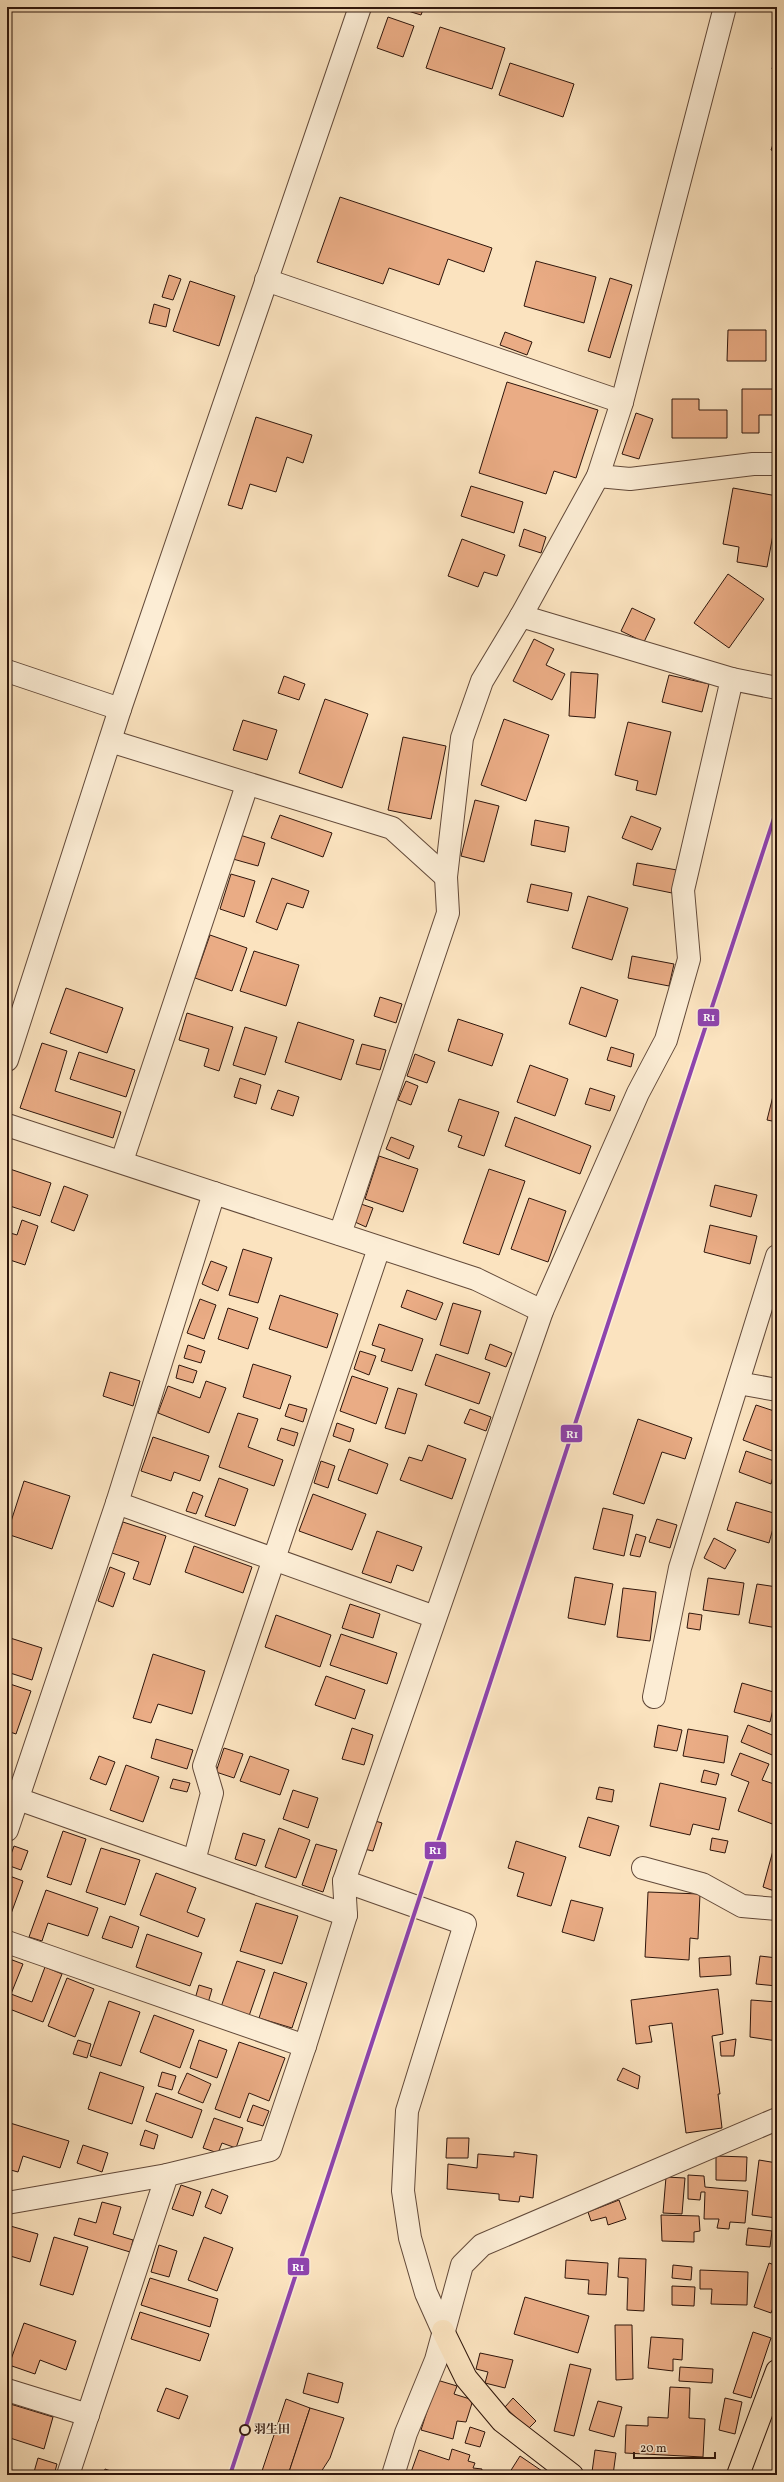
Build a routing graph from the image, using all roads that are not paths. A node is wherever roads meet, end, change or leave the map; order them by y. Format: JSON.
{"nodes":[{"id":1,"x":360,"y":7,"type":"edge"},
{"id":2,"x":725,"y":7,"type":"edge"},
{"id":3,"x":266,"y":280,"type":"junction"},
{"id":4,"x":622,"y":402,"type":"junction"},
{"id":5,"x":777,"y":464,"type":"edge"},
{"id":6,"x":598,"y":476,"type":"junction"},
{"id":7,"x":521,"y":616,"type":"junction"},
{"id":8,"x":7,"y":671,"type":"edge"},
{"id":9,"x":732,"y":679,"type":"junction"},
{"id":10,"x":777,"y":688,"type":"edge"},
{"id":11,"x":120,"y":709,"type":"junction"},
{"id":12,"x":110,"y":741,"type":"junction"},
{"id":13,"x":247,"y":785,"type":"junction"},
{"id":14,"x":446,"y":877,"type":"junction"},
{"id":15,"x":7,"y":1060,"type":"edge"},
{"id":16,"x":7,"y":1125,"type":"edge"},
{"id":17,"x":122,"y":1162,"type":"junction"},
{"id":18,"x":214,"y":1193,"type":"junction"},
{"id":19,"x":340,"y":1234,"type":"junction"},
{"id":20,"x":379,"y":1248,"type":"junction"},
{"id":21,"x":777,"y":1256,"type":"edge"},
{"id":22,"x":542,"y":1312,"type":"junction"},
{"id":23,"x":738,"y":1383,"type":"junction"},
{"id":24,"x":777,"y":1390,"type":"edge"},
{"id":25,"x":117,"y":1504,"type":"junction"},
{"id":26,"x":275,"y":1558,"type":"junction"},
{"id":27,"x":435,"y":1617,"type":"junction"},
{"id":28,"x":654,"y":1697,"type":"dead end"},
{"id":29,"x":18,"y":1799,"type":"junction"},
{"id":30,"x":7,"y":1830,"type":"edge"},
{"id":31,"x":194,"y":1861,"type":"junction"},
{"id":32,"x":642,"y":1868,"type":"dead end"},
{"id":33,"x":344,"y":1881,"type":"junction"},
{"id":34,"x":777,"y":1909,"type":"edge"},
{"id":35,"x":346,"y":1915,"type":"junction"},
{"id":36,"x":7,"y":1942,"type":"edge"},
{"id":37,"x":305,"y":2046,"type":"junction"},
{"id":38,"x":777,"y":2119,"type":"edge"},
{"id":39,"x":166,"y":2175,"type":"junction"},
{"id":40,"x":7,"y":2203,"type":"edge"},
{"id":41,"x":443,"y":2331,"type":"junction"},
{"id":42,"x":777,"y":2371,"type":"edge"},
{"id":43,"x":7,"y":2390,"type":"edge"},
{"id":44,"x":88,"y":2415,"type":"junction"},
{"id":45,"x":68,"y":2475,"type":"edge"},
{"id":46,"x":393,"y":2475,"type":"edge"},
{"id":47,"x":572,"y":2475,"type":"edge"},
{"id":48,"x":738,"y":2475,"type":"edge"}],
"edges":[{"from":1,"to":3,"type":"street"},
{"from":2,"to":4,"type":"street"},
{"from":3,"to":4,"type":"street"},
{"from":3,"to":11,"type":"street"},
{"from":4,"to":6,"type":"street"},
{"from":5,"to":6,"type":"street"},
{"from":6,"to":7,"type":"street"},
{"from":7,"to":9,"type":"street"},
{"from":7,"to":14,"type":"street"},
{"from":8,"to":11,"type":"street"},
{"from":9,"to":10,"type":"street"},
{"from":9,"to":22,"type":"street"},
{"from":11,"to":12,"type":"street"},
{"from":12,"to":13,"type":"street"},
{"from":12,"to":15,"type":"street"},
{"from":13,"to":14,"type":"street"},
{"from":13,"to":17,"type":"street"},
{"from":14,"to":19,"type":"street"},
{"from":16,"to":17,"type":"street"},
{"from":17,"to":18,"type":"street"},
{"from":18,"to":19,"type":"street"},
{"from":18,"to":25,"type":"street"},
{"from":19,"to":20,"type":"street"},
{"from":20,"to":22,"type":"street"},
{"from":20,"to":26,"type":"street"},
{"from":21,"to":23,"type":"street"},
{"from":22,"to":27,"type":"street"},
{"from":23,"to":24,"type":"street"},
{"from":23,"to":28,"type":"street"},
{"from":25,"to":26,"type":"street"},
{"from":25,"to":29,"type":"street"},
{"from":26,"to":27,"type":"street"},
{"from":26,"to":31,"type":"street"},
{"from":27,"to":33,"type":"street"},
{"from":29,"to":30,"type":"street"},
{"from":29,"to":31,"type":"street"},
{"from":31,"to":35,"type":"street"},
{"from":32,"to":34,"type":"street"},
{"from":33,"to":35,"type":"street"},
{"from":33,"to":41,"type":"street"},
{"from":35,"to":37,"type":"street"},
{"from":36,"to":37,"type":"street"},
{"from":37,"to":39,"type":"street"},
{"from":38,"to":41,"type":"street"},
{"from":39,"to":40,"type":"street"},
{"from":39,"to":44,"type":"street"},
{"from":41,"to":46,"type":"street"},
{"from":41,"to":47,"type":"main road"},
{"from":42,"to":48,"type":"main road"},
{"from":43,"to":44,"type":"street"},
{"from":44,"to":45,"type":"street"}]}
